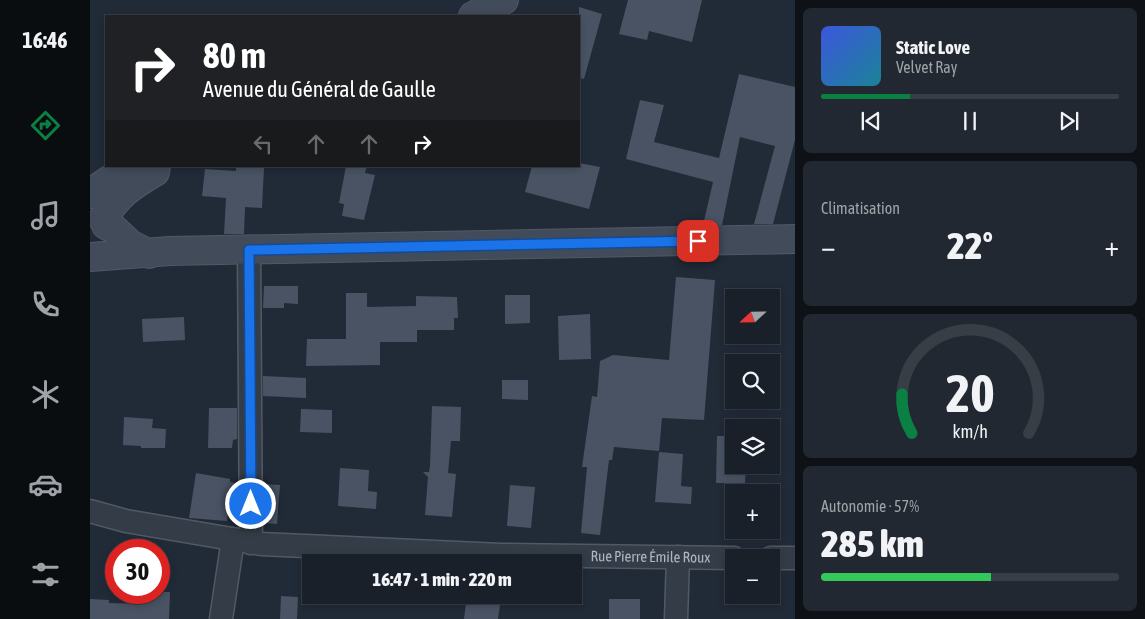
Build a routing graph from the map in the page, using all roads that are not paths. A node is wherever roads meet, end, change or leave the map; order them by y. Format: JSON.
{"nodes":[{"id":1,"x":504,"y":0,"type":"edge"},
{"id":2,"x":475,"y":15,"type":"edge"},
{"id":3,"x":134,"y":167,"type":"edge"},
{"id":4,"x":156,"y":167,"type":"edge"},
{"id":5,"x":90,"y":194,"type":"edge"},
{"id":6,"x":100,"y":218,"type":"edge"},
{"id":7,"x":795,"y":239,"type":"edge"},
{"id":8,"x":249,"y":250,"type":"junction"},
{"id":9,"x":90,"y":254,"type":"edge"},
{"id":10,"x":149,"y":254,"type":"junction"},
{"id":11,"x":90,"y":257,"type":"edge"},
{"id":12,"x":90,"y":511,"type":"edge"},
{"id":13,"x":242,"y":541,"type":"junction"},
{"id":14,"x":678,"y":557,"type":"junction"},
{"id":15,"x":725,"y":558,"type":"edge"},
{"id":16,"x":780,"y":558,"type":"edge"},
{"id":17,"x":795,"y":558,"type":"edge"},
{"id":18,"x":221,"y":619,"type":"edge"},
{"id":19,"x":676,"y":619,"type":"edge"}],
"edges":[{"from":1,"to":2,"type":"main road"},
{"from":3,"to":5,"type":"main road"},
{"from":4,"to":6,"type":"main road"},
{"from":6,"to":9,"type":"main road"},
{"from":6,"to":10,"type":"main road"},
{"from":7,"to":8,"type":"main road"},
{"from":8,"to":10,"type":"main road"},
{"from":8,"to":13,"type":"street"},
{"from":10,"to":11,"type":"main road"},
{"from":12,"to":13,"type":"street","name":"Rue Pierre Émile Roux"},
{"from":13,"to":14,"type":"street","name":"Rue Pierre Émile Roux"},
{"from":13,"to":18,"type":"street"},
{"from":14,"to":15,"type":"street","name":"Rue Pierre Émile Roux"},
{"from":14,"to":19,"type":"street"},
{"from":16,"to":17,"type":"street"}]}
